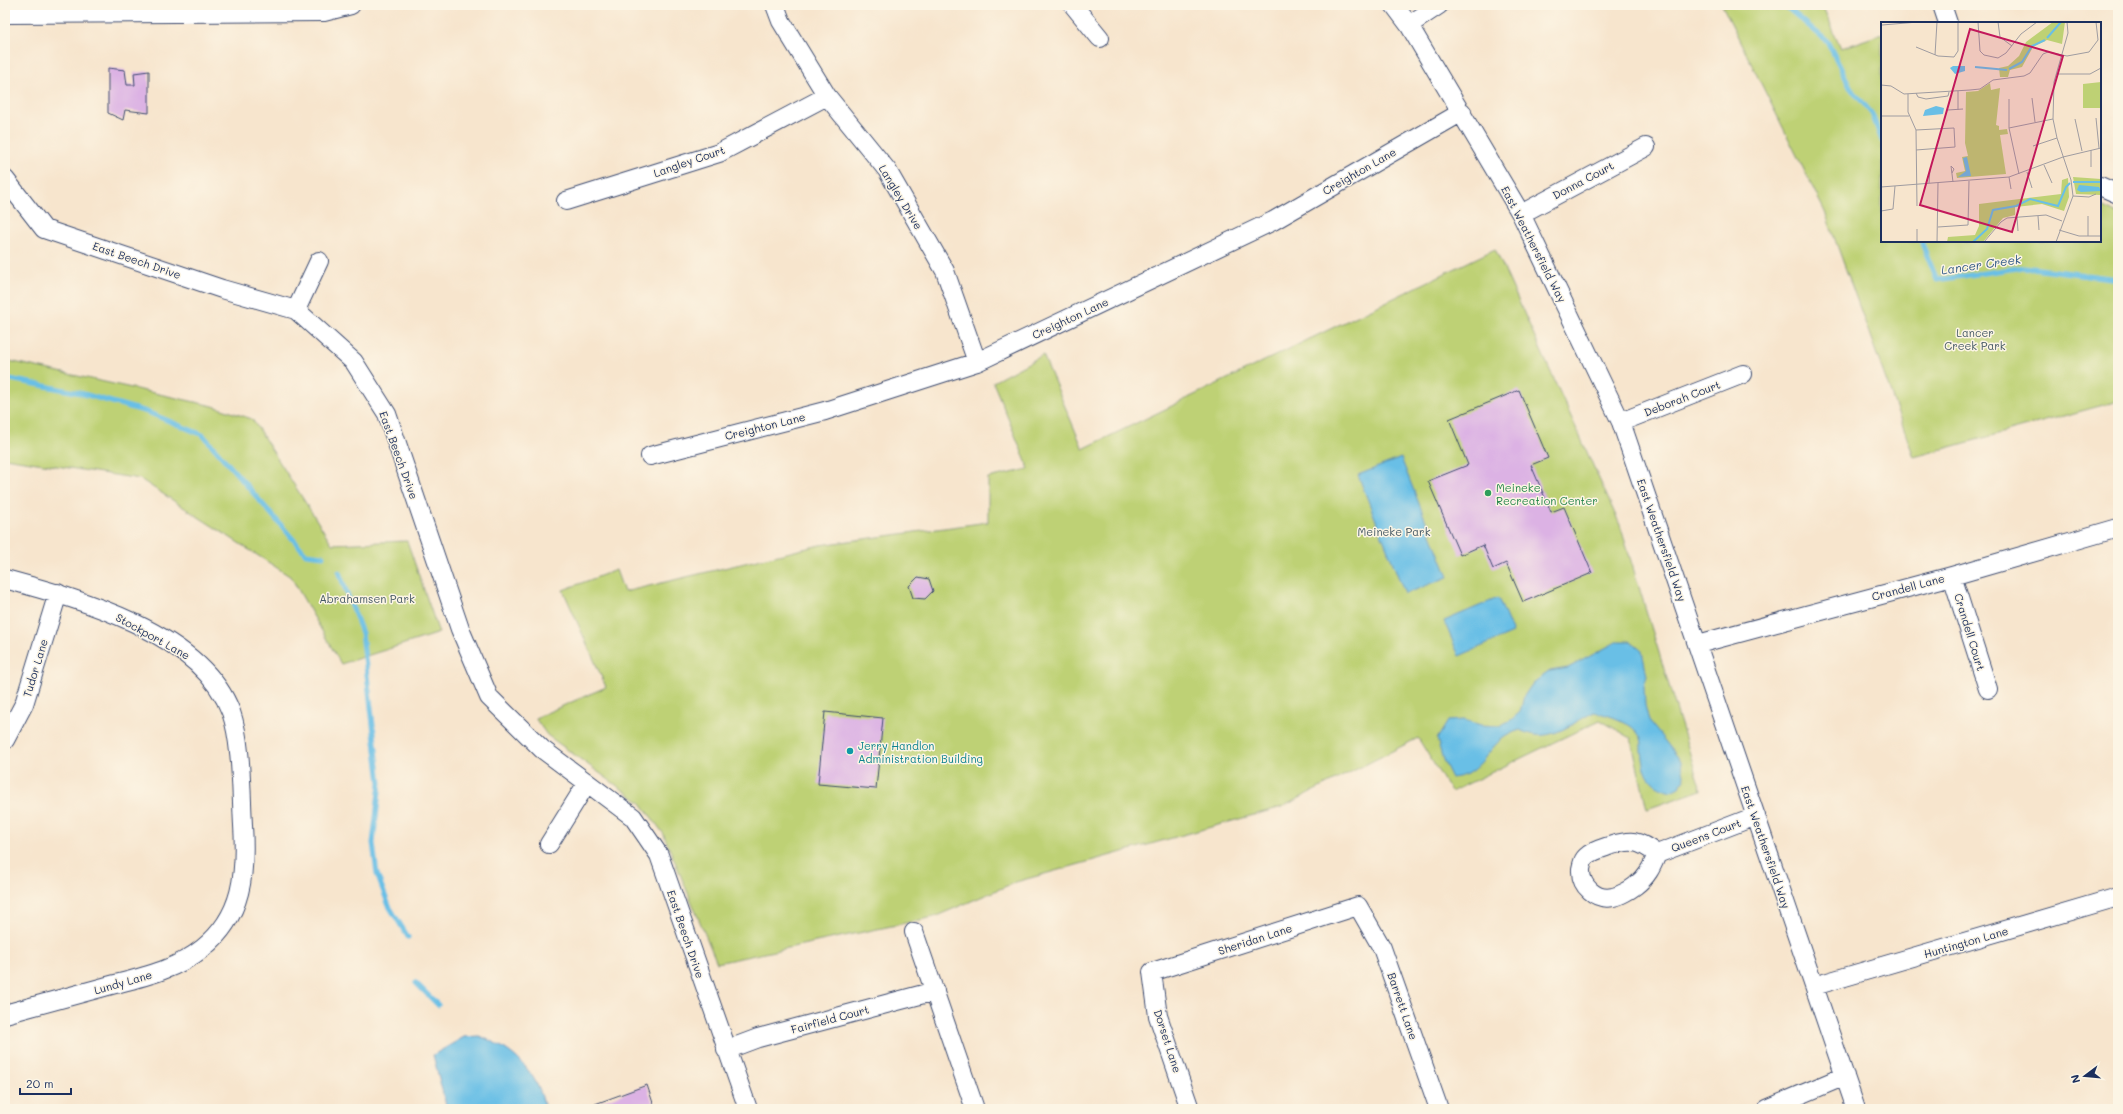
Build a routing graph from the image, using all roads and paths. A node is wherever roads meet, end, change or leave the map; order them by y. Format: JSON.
{"nodes":[{"id":1,"x":351,"y":5,"type":"edge"},
{"id":2,"x":775,"y":5,"type":"edge"},
{"id":3,"x":1073,"y":5,"type":"edge"},
{"id":4,"x":1394,"y":5,"type":"edge"},
{"id":5,"x":1439,"y":5,"type":"edge"},
{"id":6,"x":1942,"y":5,"type":"edge"},
{"id":7,"x":229,"y":9,"type":"edge"},
{"id":8,"x":5,"y":14,"type":"edge"},
{"id":9,"x":1948,"y":22,"type":"edge"},
{"id":10,"x":1410,"y":25,"type":"junction"},
{"id":11,"x":1100,"y":38,"type":"dead end"},
{"id":12,"x":827,"y":96,"type":"junction"},
{"id":13,"x":1462,"y":112,"type":"junction"},
{"id":14,"x":1646,"y":146,"type":"dead end"},
{"id":15,"x":5,"y":179,"type":"edge"},
{"id":16,"x":2101,"y":186,"type":"edge"},
{"id":17,"x":2118,"y":194,"type":"edge"},
{"id":18,"x":566,"y":201,"type":"dead end"},
{"id":19,"x":1521,"y":214,"type":"junction"},
{"id":20,"x":319,"y":261,"type":"dead end"},
{"id":21,"x":296,"y":310,"type":"junction"},
{"id":22,"x":977,"y":362,"type":"junction"},
{"id":23,"x":1743,"y":374,"type":"dead end"},
{"id":24,"x":1621,"y":422,"type":"junction"},
{"id":25,"x":650,"y":456,"type":"dead end"},
{"id":26,"x":2118,"y":528,"type":"edge"},
{"id":27,"x":1952,"y":576,"type":"junction"},
{"id":28,"x":5,"y":579,"type":"edge"},
{"id":29,"x":58,"y":593,"type":"junction"},
{"id":30,"x":1698,"y":644,"type":"junction"},
{"id":31,"x":1988,"y":689,"type":"dead end"},
{"id":32,"x":5,"y":740,"type":"edge"},
{"id":33,"x":587,"y":783,"type":"junction"},
{"id":34,"x":1756,"y":816,"type":"junction"},
{"id":35,"x":549,"y":844,"type":"dead end"},
{"id":36,"x":1657,"y":854,"type":"dead end"},
{"id":37,"x":2118,"y":897,"type":"edge"},
{"id":38,"x":1358,"y":906,"type":"joint"},
{"id":39,"x":227,"y":922,"type":"joint"},
{"id":40,"x":914,"y":932,"type":"dead end"},
{"id":41,"x":1152,"y":972,"type":"joint"},
{"id":42,"x":1814,"y":986,"type":"junction"},
{"id":43,"x":935,"y":991,"type":"junction"},
{"id":44,"x":5,"y":1014,"type":"edge"},
{"id":45,"x":726,"y":1050,"type":"junction"},
{"id":46,"x":1845,"y":1076,"type":"junction"},
{"id":47,"x":974,"y":1106,"type":"dead end"},
{"id":48,"x":748,"y":1109,"type":"edge"},
{"id":49,"x":1190,"y":1109,"type":"edge"},
{"id":50,"x":1438,"y":1109,"type":"edge"},
{"id":51,"x":1767,"y":1109,"type":"edge"},
{"id":52,"x":1856,"y":1109,"type":"edge"}],
"edges":[{"from":1,"to":7,"type":"street"},
{"from":2,"to":12,"type":"street","name":"Langley Drive"},
{"from":3,"to":11,"type":"street"},
{"from":4,"to":10,"type":"street","name":"East Weathersfield Way"},
{"from":5,"to":10,"type":"street"},
{"from":6,"to":9,"type":"street"},
{"from":7,"to":8,"type":"street"},
{"from":10,"to":13,"type":"street","name":"East Weathersfield Way"},
{"from":12,"to":18,"type":"street","name":"Langley Court"},
{"from":12,"to":22,"type":"street","name":"Langley Drive"},
{"from":13,"to":19,"type":"street","name":"East Weathersfield Way"},
{"from":13,"to":22,"type":"street","name":"Creighton Lane"},
{"from":14,"to":19,"type":"street","name":"Donna Court"},
{"from":15,"to":21,"type":"street","name":"East Beech Drive"},
{"from":16,"to":17,"type":"street"},
{"from":19,"to":24,"type":"street","name":"East Weathersfield Way"},
{"from":20,"to":21,"type":"street"},
{"from":21,"to":33,"type":"street","name":"East Beech Drive"},
{"from":22,"to":25,"type":"street","name":"Creighton Lane"},
{"from":23,"to":24,"type":"street","name":"Deborah Court"},
{"from":24,"to":30,"type":"street","name":"East Weathersfield Way"},
{"from":26,"to":27,"type":"street","name":"Crandell Lane"},
{"from":27,"to":30,"type":"street","name":"Crandell Lane"},
{"from":27,"to":31,"type":"street","name":"Crandell Court"},
{"from":28,"to":29,"type":"street","name":"Stockport Lane"},
{"from":29,"to":32,"type":"street","name":"Tudor Lane"},
{"from":29,"to":39,"type":"street","name":"Stockport Lane"},
{"from":30,"to":34,"type":"street","name":"East Weathersfield Way"},
{"from":33,"to":35,"type":"street"},
{"from":33,"to":45,"type":"street","name":"East Beech Drive"},
{"from":34,"to":36,"type":"street","name":"Queens Court"},
{"from":34,"to":42,"type":"street","name":"East Weathersfield Way"},
{"from":37,"to":42,"type":"street","name":"Huntington Lane"},
{"from":38,"to":41,"type":"street","name":"Sheridan Lane"},
{"from":38,"to":50,"type":"street","name":"Barrett Lane"},
{"from":39,"to":44,"type":"street","name":"Lundy Lane"},
{"from":40,"to":43,"type":"street"},
{"from":41,"to":49,"type":"street","name":"Dorset Lane"},
{"from":42,"to":46,"type":"street","name":"East Weathersfield Way"},
{"from":43,"to":45,"type":"street","name":"Fairfield Court"},
{"from":43,"to":47,"type":"street"},
{"from":45,"to":48,"type":"street","name":"East Beech Drive"},
{"from":46,"to":51,"type":"street"},
{"from":46,"to":52,"type":"street","name":"East Weathersfield Way"}]}
